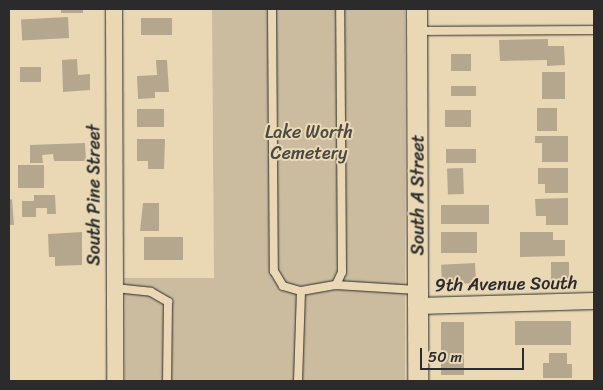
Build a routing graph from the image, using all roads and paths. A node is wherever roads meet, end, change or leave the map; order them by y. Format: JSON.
{"nodes":[{"id":1,"x":114,"y":9,"type":"edge"},
{"id":2,"x":272,"y":9,"type":"edge"},
{"id":3,"x":340,"y":9,"type":"edge"},
{"id":4,"x":417,"y":9,"type":"edge"},
{"id":5,"x":594,"y":30,"type":"edge"},
{"id":6,"x":417,"y":31,"type":"junction"},
{"id":7,"x":336,"y":284,"type":"junction"},
{"id":8,"x":115,"y":288,"type":"junction"},
{"id":9,"x":301,"y":291,"type":"junction"},
{"id":10,"x":418,"y":298,"type":"junction"},
{"id":11,"x":594,"y":301,"type":"edge"},
{"id":12,"x":115,"y":381,"type":"edge"},
{"id":13,"x":167,"y":381,"type":"edge"},
{"id":14,"x":298,"y":381,"type":"edge"},
{"id":15,"x":418,"y":381,"type":"edge"}],
"edges":[{"from":1,"to":8,"type":"street","name":"South Pine Street"},
{"from":2,"to":9,"type":"lane"},
{"from":3,"to":7,"type":"lane"},
{"from":4,"to":6,"type":"street","name":"South A Street"},
{"from":5,"to":6,"type":"lane"},
{"from":6,"to":10,"type":"street","name":"South A Street"},
{"from":7,"to":9,"type":"lane"},
{"from":7,"to":10,"type":"lane"},
{"from":8,"to":12,"type":"street","name":"South Pine Street"},
{"from":8,"to":13,"type":"lane"},
{"from":9,"to":14,"type":"lane"},
{"from":10,"to":11,"type":"street","name":"9th Avenue South"},
{"from":10,"to":15,"type":"street","name":"South A Street"}]}
